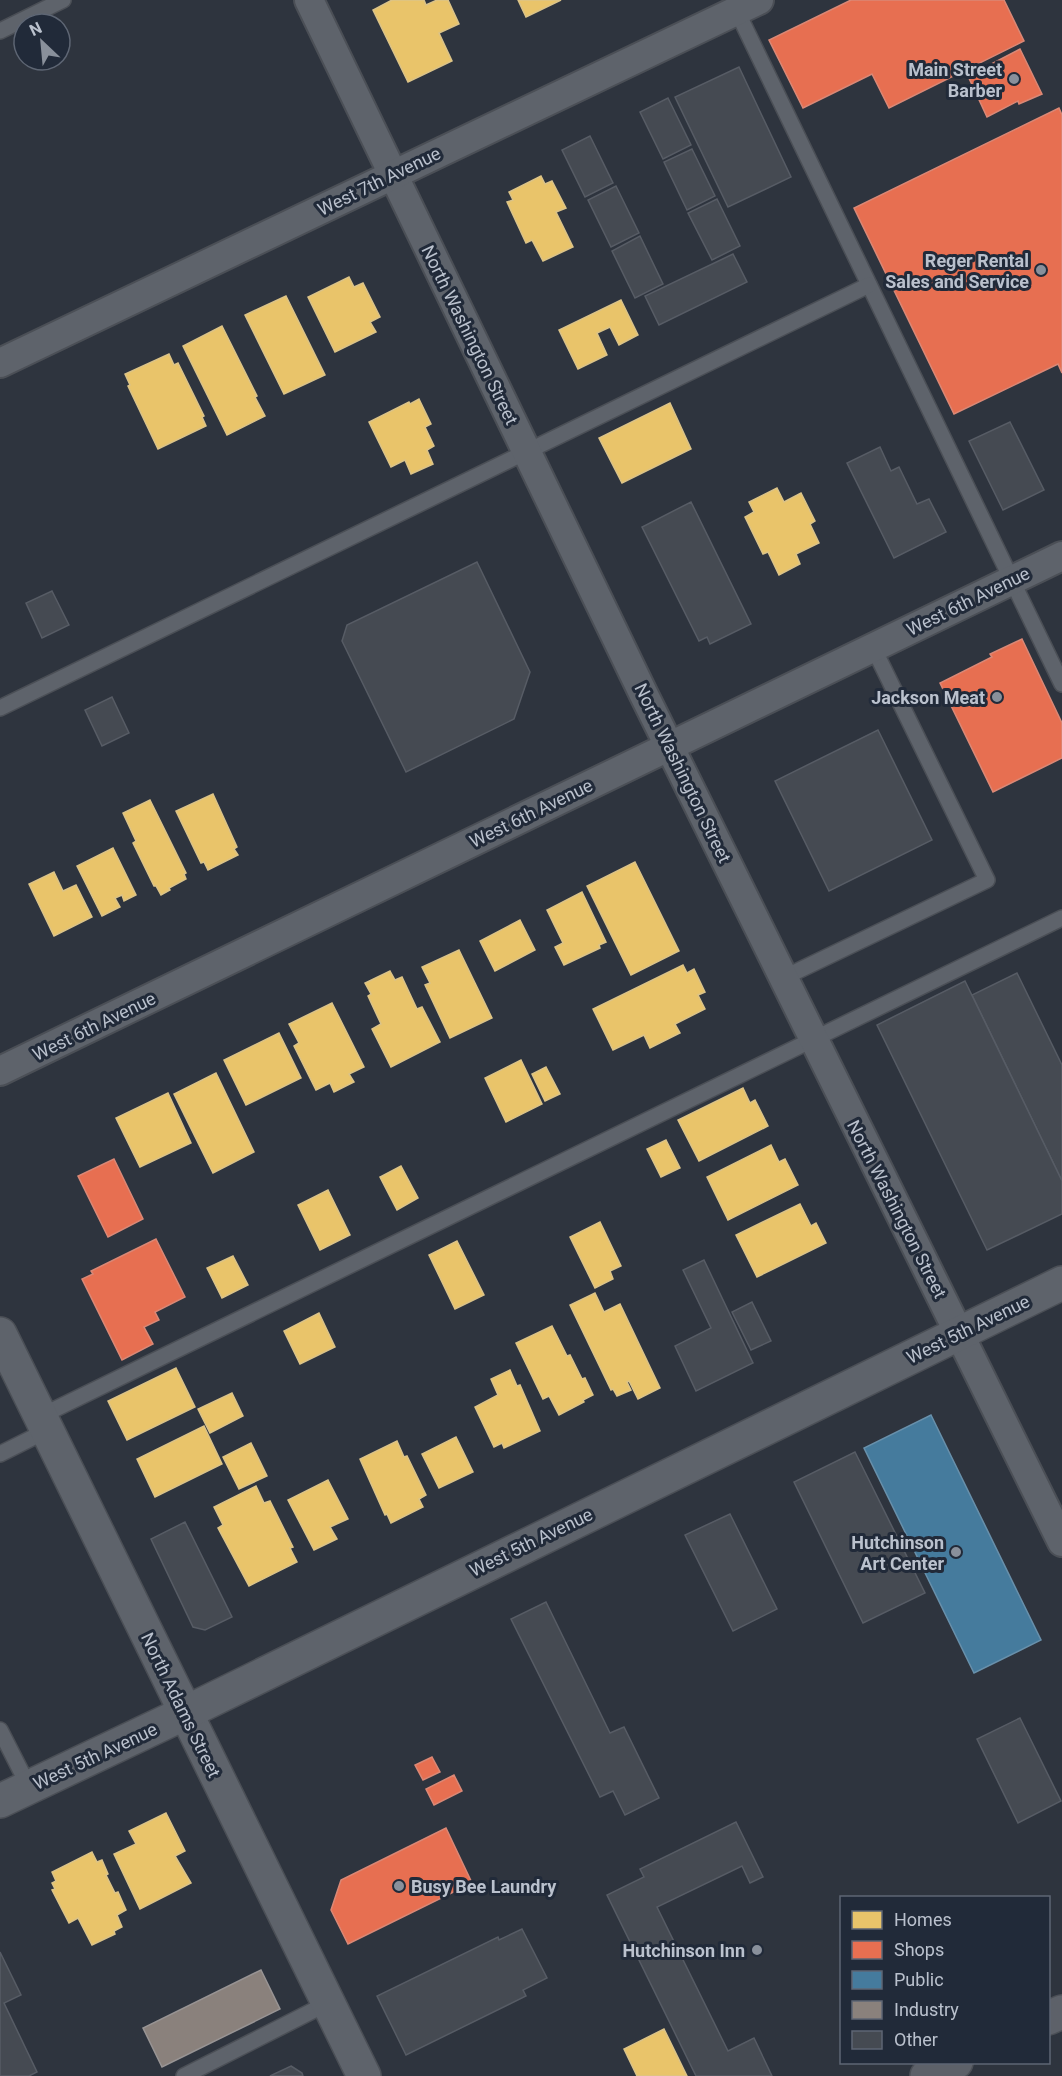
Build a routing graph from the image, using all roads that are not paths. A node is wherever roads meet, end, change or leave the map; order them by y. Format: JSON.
{"nodes":[{"id":1,"x":63,"y":0,"type":"edge"},
{"id":2,"x":309,"y":0,"type":"edge"},
{"id":3,"x":742,"y":4,"type":"edge"},
{"id":4,"x":0,"y":31,"type":"edge"},
{"id":5,"x":393,"y":175,"type":"junction"},
{"id":6,"x":869,"y":285,"type":"junction"},
{"id":7,"x":0,"y":363,"type":"edge"},
{"id":8,"x":526,"y":451,"type":"junction"},
{"id":9,"x":1062,"y":556,"type":"edge"},
{"id":10,"x":1011,"y":581,"type":"junction"},
{"id":11,"x":873,"y":647,"type":"junction"},
{"id":12,"x":1062,"y":684,"type":"edge"},
{"id":13,"x":0,"y":708,"type":"edge"},
{"id":14,"x":669,"y":745,"type":"junction"},
{"id":15,"x":1062,"y":918,"type":"edge"},
{"id":16,"x":783,"y":978,"type":"junction"},
{"id":17,"x":812,"y":1038,"type":"junction"},
{"id":18,"x":0,"y":1071,"type":"edge"},
{"id":19,"x":1062,"y":1283,"type":"edge"},
{"id":20,"x":959,"y":1333,"type":"junction"},
{"id":21,"x":0,"y":1334,"type":"edge"},
{"id":22,"x":44,"y":1423,"type":"junction"},
{"id":23,"x":0,"y":1454,"type":"edge"},
{"id":24,"x":1062,"y":1542,"type":"edge"},
{"id":25,"x":185,"y":1713,"type":"junction"},
{"id":26,"x":0,"y":1730,"type":"edge"},
{"id":27,"x":14,"y":1794,"type":"edge"},
{"id":28,"x":328,"y":2003,"type":"junction"},
{"id":29,"x":952,"y":2064,"type":"edge"},
{"id":30,"x":184,"y":2076,"type":"edge"},
{"id":31,"x":364,"y":2076,"type":"edge"},
{"id":32,"x":927,"y":2076,"type":"edge"}],
"edges":[{"from":1,"to":4,"type":"lane"},
{"from":2,"to":5,"type":"street","name":"North Washington Street"},
{"from":3,"to":5,"type":"street","name":"West 7th Avenue"},
{"from":3,"to":6,"type":"lane"},
{"from":5,"to":7,"type":"street","name":"West 7th Avenue"},
{"from":5,"to":8,"type":"street","name":"North Washington Street"},
{"from":6,"to":8,"type":"lane"},
{"from":6,"to":10,"type":"lane"},
{"from":8,"to":13,"type":"lane"},
{"from":8,"to":14,"type":"street","name":"North Washington Street"},
{"from":9,"to":10,"type":"street","name":"West 6th Avenue"},
{"from":10,"to":11,"type":"street","name":"West 6th Avenue"},
{"from":10,"to":12,"type":"lane"},
{"from":11,"to":14,"type":"street","name":"West 6th Avenue"},
{"from":11,"to":16,"type":"lane"},
{"from":14,"to":16,"type":"street","name":"North Washington Street"},
{"from":14,"to":18,"type":"street","name":"West 6th Avenue"},
{"from":15,"to":17,"type":"lane"},
{"from":16,"to":17,"type":"street","name":"North Washington Street"},
{"from":17,"to":20,"type":"street","name":"North Washington Street"},
{"from":17,"to":22,"type":"lane"},
{"from":19,"to":20,"type":"street","name":"West 5th Avenue"},
{"from":20,"to":24,"type":"street","name":"North Washington Street"},
{"from":20,"to":25,"type":"street","name":"West 5th Avenue"},
{"from":21,"to":22,"type":"street","name":"North Adams Street"},
{"from":22,"to":23,"type":"lane"},
{"from":22,"to":25,"type":"street","name":"North Adams Street"},
{"from":25,"to":27,"type":"street","name":"West 5th Avenue"},
{"from":25,"to":28,"type":"street","name":"North Adams Street"},
{"from":26,"to":27,"type":"lane"},
{"from":28,"to":30,"type":"lane"},
{"from":28,"to":31,"type":"street","name":"North Adams Street"},
{"from":29,"to":32,"type":"main road"}]}
